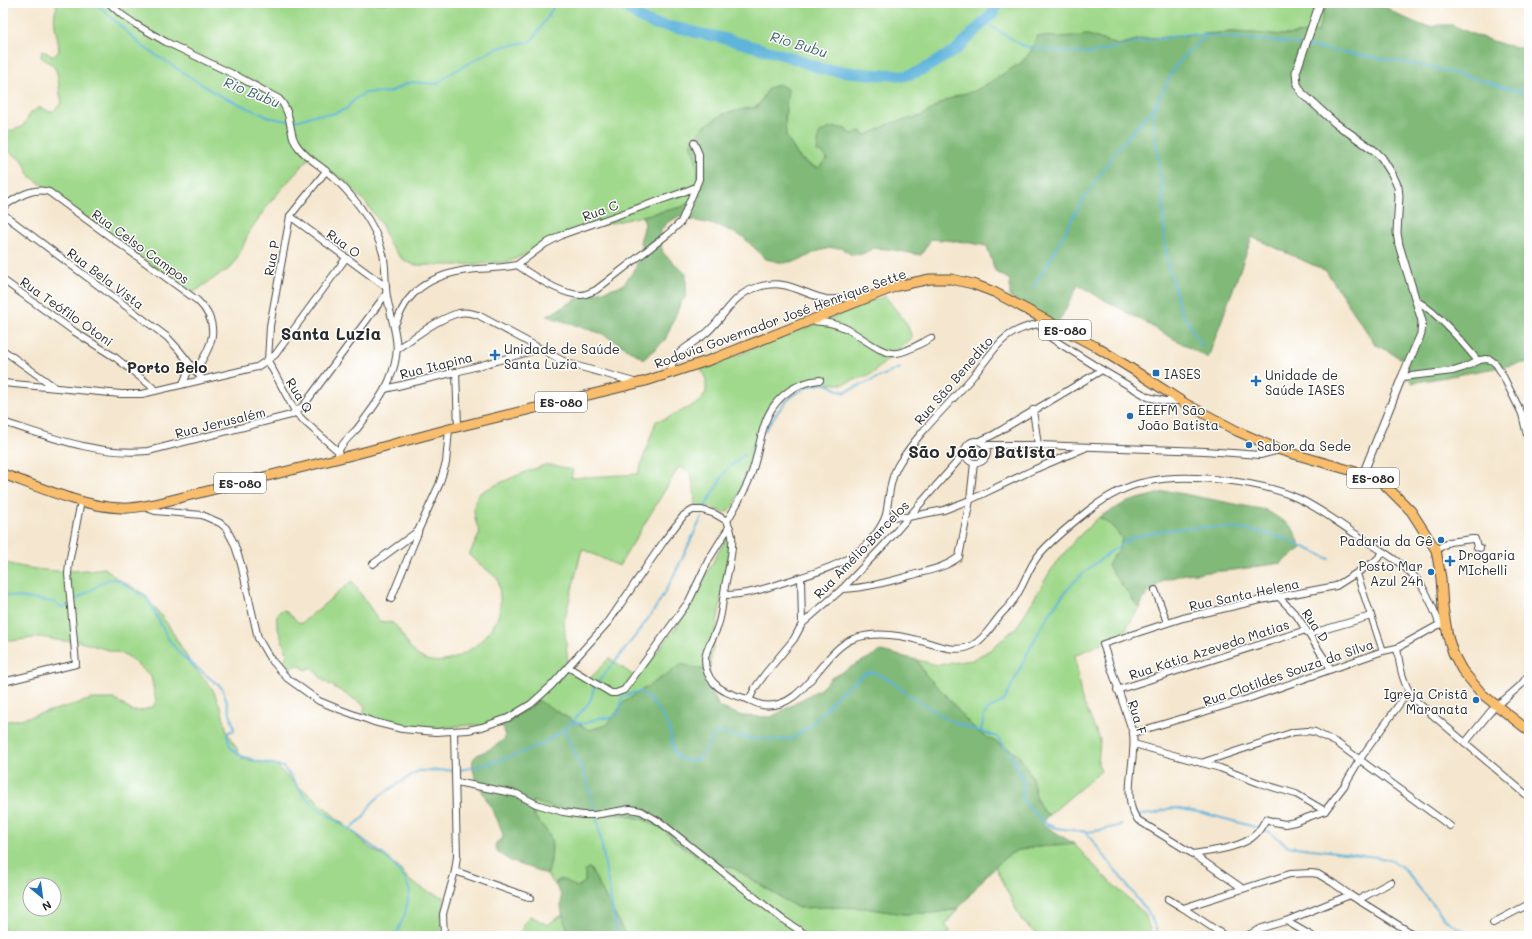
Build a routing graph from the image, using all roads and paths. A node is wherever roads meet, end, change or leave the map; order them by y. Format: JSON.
{"nodes":[{"id":1,"x":109,"y":3,"type":"edge"},
{"id":2,"x":1320,"y":3,"type":"edge"},
{"id":3,"x":694,"y":143,"type":"dead end"},
{"id":4,"x":326,"y":171,"type":"junction"},
{"id":5,"x":696,"y":187,"type":"junction"},
{"id":6,"x":3,"y":207,"type":"edge"},
{"id":7,"x":3,"y":214,"type":"edge"},
{"id":8,"x":290,"y":216,"type":"junction"},
{"id":9,"x":346,"y":258,"type":"junction"},
{"id":10,"x":517,"y":265,"type":"junction"},
{"id":11,"x":3,"y":280,"type":"edge"},
{"id":12,"x":386,"y":286,"type":"junction"},
{"id":13,"x":386,"y":294,"type":"junction"},
{"id":14,"x":859,"y":300,"type":"junction"},
{"id":15,"x":1417,"y":301,"type":"junction"},
{"id":16,"x":808,"y":321,"type":"junction"},
{"id":17,"x":1040,"y":321,"type":"junction"},
{"id":18,"x":394,"y":327,"type":"junction"},
{"id":19,"x":931,"y":338,"type":"dead end"},
{"id":20,"x":398,"y":348,"type":"junction"},
{"id":21,"x":540,"y":349,"type":"junction"},
{"id":22,"x":3,"y":350,"type":"edge"},
{"id":23,"x":268,"y":361,"type":"junction"},
{"id":24,"x":1478,"y":361,"type":"junction"},
{"id":25,"x":192,"y":368,"type":"junction"},
{"id":26,"x":1102,"y":370,"type":"junction"},
{"id":27,"x":456,"y":372,"type":"junction"},
{"id":28,"x":670,"y":374,"type":"junction"},
{"id":29,"x":1402,"y":377,"type":"junction"},
{"id":30,"x":202,"y":379,"type":"junction"},
{"id":31,"x":820,"y":380,"type":"dead end"},
{"id":32,"x":3,"y":383,"type":"edge"},
{"id":33,"x":638,"y":383,"type":"junction"},
{"id":34,"x":184,"y":384,"type":"junction"},
{"id":35,"x":54,"y":387,"type":"junction"},
{"id":36,"x":385,"y":389,"type":"junction"},
{"id":37,"x":156,"y":390,"type":"junction"},
{"id":38,"x":1181,"y":401,"type":"junction"},
{"id":39,"x":1034,"y":410,"type":"junction"},
{"id":40,"x":296,"y":413,"type":"junction"},
{"id":41,"x":3,"y":422,"type":"edge"},
{"id":42,"x":454,"y":428,"type":"junction"},
{"id":43,"x":982,"y":443,"type":"junction"},
{"id":44,"x":1529,"y":444,"type":"edge"},
{"id":45,"x":1038,"y":445,"type":"junction"},
{"id":46,"x":1087,"y":448,"type":"junction"},
{"id":47,"x":1280,"y":450,"type":"junction"},
{"id":48,"x":964,"y":454,"type":"junction"},
{"id":49,"x":338,"y":455,"type":"junction"},
{"id":50,"x":974,"y":463,"type":"junction"},
{"id":51,"x":3,"y":474,"type":"edge"},
{"id":52,"x":1363,"y":474,"type":"junction"},
{"id":53,"x":970,"y":500,"type":"junction"},
{"id":54,"x":80,"y":501,"type":"junction"},
{"id":55,"x":143,"y":506,"type":"junction"},
{"id":56,"x":886,"y":516,"type":"junction"},
{"id":57,"x":908,"y":517,"type":"junction"},
{"id":58,"x":727,"y":520,"type":"junction"},
{"id":59,"x":729,"y":527,"type":"junction"},
{"id":60,"x":418,"y":531,"type":"junction"},
{"id":61,"x":1480,"y":548,"type":"dead end"},
{"id":62,"x":1436,"y":550,"type":"junction"},
{"id":63,"x":1383,"y":553,"type":"junction"},
{"id":64,"x":373,"y":564,"type":"dead end"},
{"id":65,"x":1357,"y":574,"type":"junction"},
{"id":66,"x":801,"y":578,"type":"junction"},
{"id":67,"x":842,"y":589,"type":"junction"},
{"id":68,"x":1155,"y":590,"type":"dead end"},
{"id":69,"x":724,"y":595,"type":"junction"},
{"id":70,"x":1278,"y":596,"type":"junction"},
{"id":71,"x":391,"y":599,"type":"dead end"},
{"id":72,"x":1371,"y":616,"type":"junction"},
{"id":73,"x":1168,"y":622,"type":"junction"},
{"id":74,"x":1442,"y":623,"type":"junction"},
{"id":75,"x":802,"y":624,"type":"junction"},
{"id":76,"x":1308,"y":632,"type":"junction"},
{"id":77,"x":1103,"y":644,"type":"joint"},
{"id":78,"x":1396,"y":648,"type":"junction"},
{"id":79,"x":1383,"y":651,"type":"junction"},
{"id":80,"x":568,"y":667,"type":"junction"},
{"id":81,"x":1331,"y":669,"type":"junction"},
{"id":82,"x":1529,"y":674,"type":"edge"},
{"id":83,"x":3,"y":682,"type":"edge"},
{"id":84,"x":1117,"y":690,"type":"junction"},
{"id":85,"x":1408,"y":692,"type":"junction"},
{"id":86,"x":749,"y":700,"type":"junction"},
{"id":87,"x":1495,"y":706,"type":"junction"},
{"id":88,"x":454,"y":731,"type":"junction"},
{"id":89,"x":1529,"y":731,"type":"edge"},
{"id":90,"x":1133,"y":733,"type":"junction"},
{"id":91,"x":1465,"y":743,"type":"junction"},
{"id":92,"x":1134,"y":744,"type":"junction"},
{"id":93,"x":1360,"y":759,"type":"junction"},
{"id":94,"x":1202,"y":763,"type":"junction"},
{"id":95,"x":456,"y":782,"type":"junction"},
{"id":96,"x":1529,"y":797,"type":"edge"},
{"id":97,"x":1325,"y":811,"type":"junction"},
{"id":98,"x":1450,"y":826,"type":"dead end"},
{"id":99,"x":1193,"y":854,"type":"junction"},
{"id":100,"x":455,"y":871,"type":"junction"},
{"id":101,"x":1391,"y":882,"type":"dead end"},
{"id":102,"x":1242,"y":888,"type":"junction"},
{"id":103,"x":1350,"y":895,"type":"junction"},
{"id":104,"x":531,"y":898,"type":"dead end"},
{"id":105,"x":1168,"y":899,"type":"dead end"},
{"id":106,"x":1358,"y":900,"type":"junction"},
{"id":107,"x":1529,"y":904,"type":"edge"},
{"id":108,"x":1184,"y":908,"type":"junction"},
{"id":109,"x":1286,"y":921,"type":"junction"},
{"id":110,"x":1493,"y":922,"type":"dead end"},
{"id":111,"x":444,"y":936,"type":"edge"},
{"id":112,"x":808,"y":936,"type":"edge"},
{"id":113,"x":1225,"y":936,"type":"edge"},
{"id":114,"x":1246,"y":936,"type":"edge"},
{"id":115,"x":1312,"y":936,"type":"edge"},
{"id":116,"x":1416,"y":936,"type":"edge"}],
"edges":[{"from":1,"to":4,"type":"street"},
{"from":2,"to":15,"type":"street"},
{"from":3,"to":5,"type":"street"},
{"from":4,"to":8,"type":"street","name":"Rua P"},
{"from":4,"to":12,"type":"street"},
{"from":5,"to":10,"type":"street","name":"Rua C"},
{"from":5,"to":10,"type":"street"},
{"from":6,"to":25,"type":"street","name":"Rua Celso Campos"},
{"from":7,"to":25,"type":"street","name":"Rua Bela Vista"},
{"from":8,"to":9,"type":"street","name":"Rua O"},
{"from":8,"to":23,"type":"street","name":"Rua P"},
{"from":9,"to":12,"type":"street","name":"Rua O"},
{"from":9,"to":23,"type":"street"},
{"from":10,"to":18,"type":"street"},
{"from":11,"to":37,"type":"street","name":"Rua Teófilo Otoni"},
{"from":12,"to":13,"type":"street"},
{"from":13,"to":18,"type":"street"},
{"from":13,"to":40,"type":"street","name":"Rua Jerusalém"},
{"from":14,"to":16,"type":"main road","name":"Rodovia Governador José Henrique Sette","number":"ES-080"},
{"from":14,"to":17,"type":"main road","name":"Rodovia Governador José Henrique Sette","number":"ES-080"},
{"from":14,"to":28,"type":"street"},
{"from":15,"to":24,"type":"street"},
{"from":15,"to":29,"type":"street"},
{"from":16,"to":19,"type":"street"},
{"from":16,"to":28,"type":"main road","name":"Rodovia Governador José Henrique Sette","number":"ES-080"},
{"from":17,"to":26,"type":"street"},
{"from":17,"to":38,"type":"main road","name":"Rodovia Governador José Henrique Sette","number":"ES-080"},
{"from":17,"to":56,"type":"street","name":"Rua São Benedito"},
{"from":18,"to":20,"type":"street"},
{"from":20,"to":21,"type":"street"},
{"from":20,"to":36,"type":"street"},
{"from":21,"to":27,"type":"street","name":"Rua Itapina"},
{"from":21,"to":33,"type":"street"},
{"from":22,"to":35,"type":"street"},
{"from":23,"to":30,"type":"street"},
{"from":23,"to":40,"type":"street","name":"Rua Q"},
{"from":24,"to":29,"type":"street"},
{"from":24,"to":44,"type":"street"},
{"from":25,"to":30,"type":"street","name":"Rua Bela Vista"},
{"from":25,"to":34,"type":"street"},
{"from":26,"to":38,"type":"street"},
{"from":26,"to":39,"type":"street"},
{"from":27,"to":36,"type":"street","name":"Rua Itapina"},
{"from":27,"to":42,"type":"street"},
{"from":28,"to":33,"type":"main road","name":"Rodovia Governador José Henrique Sette","number":"ES-080"},
{"from":29,"to":52,"type":"street"},
{"from":30,"to":34,"type":"street"},
{"from":31,"to":58,"type":"street"},
{"from":32,"to":35,"type":"street"},
{"from":33,"to":42,"type":"main road","name":"Rodovia Governador José Henrique Sette","number":"ES-080"},
{"from":34,"to":37,"type":"street"},
{"from":35,"to":37,"type":"street"},
{"from":36,"to":49,"type":"street"},
{"from":38,"to":47,"type":"main road","name":"Rodovia Governador José Henrique Sette","number":"ES-080"},
{"from":39,"to":43,"type":"street"},
{"from":39,"to":45,"type":"street"},
{"from":40,"to":41,"type":"street","name":"Rua Jerusalém"},
{"from":40,"to":49,"type":"street","name":"Rua Q"},
{"from":42,"to":49,"type":"main road","name":"Rodovia Governador José Henrique Sette","number":"ES-080"},
{"from":42,"to":60,"type":"street"},
{"from":43,"to":45,"type":"street"},
{"from":43,"to":48,"type":"street"},
{"from":43,"to":50,"type":"street"},
{"from":45,"to":46,"type":"street"},
{"from":46,"to":47,"type":"street"},
{"from":46,"to":53,"type":"street"},
{"from":47,"to":52,"type":"main road","number":"ES-080"},
{"from":48,"to":50,"type":"street"},
{"from":48,"to":57,"type":"street","name":"Rua Amélio Barcelos"},
{"from":49,"to":55,"type":"main road","name":"Rodovia Governador José Henrique Sette","number":"ES-080"},
{"from":50,"to":53,"type":"street"},
{"from":51,"to":54,"type":"main road","name":"Rodovia Governador José Henrique Sette","number":"ES-080"},
{"from":52,"to":62,"type":"main road","number":"ES-080"},
{"from":53,"to":57,"type":"street"},
{"from":53,"to":67,"type":"street"},
{"from":54,"to":55,"type":"main road","name":"Rodovia Governador José Henrique Sette","number":"ES-080"},
{"from":54,"to":83,"type":"street"},
{"from":55,"to":88,"type":"street"},
{"from":56,"to":57,"type":"street"},
{"from":56,"to":66,"type":"street","name":"Rua São Benedito"},
{"from":57,"to":67,"type":"street","name":"Rua Amélio Barcelos"},
{"from":58,"to":59,"type":"street"},
{"from":58,"to":80,"type":"street"},
{"from":59,"to":69,"type":"street"},
{"from":59,"to":80,"type":"street"},
{"from":60,"to":64,"type":"street"},
{"from":60,"to":71,"type":"street"},
{"from":61,"to":62,"type":"street"},
{"from":62,"to":74,"type":"main road","number":"ES-080"},
{"from":63,"to":65,"type":"street","name":"Rua Santa Helena"},
{"from":63,"to":74,"type":"street"},
{"from":63,"to":86,"type":"street"},
{"from":65,"to":70,"type":"street","name":"Rua Santa Helena"},
{"from":65,"to":72,"type":"street"},
{"from":66,"to":69,"type":"street","name":"Rua São Benedito"},
{"from":66,"to":75,"type":"street"},
{"from":67,"to":75,"type":"street","name":"Rua Amélio Barcelos"},
{"from":68,"to":73,"type":"street"},
{"from":69,"to":86,"type":"street"},
{"from":70,"to":73,"type":"street","name":"Rua Santa Helena"},
{"from":70,"to":76,"type":"street","name":"Rua D"},
{"from":72,"to":76,"type":"street","name":"Rua Kátia Azevedo Matias"},
{"from":72,"to":79,"type":"street"},
{"from":73,"to":77,"type":"street","name":"Rua Santa Helena"},
{"from":74,"to":78,"type":"street","name":"Rua Clotildes Souza da Silva"},
{"from":74,"to":87,"type":"main road","number":"ES-080"},
{"from":75,"to":86,"type":"street","name":"Rua Amélio Barcelos"},
{"from":76,"to":81,"type":"street","name":"Rua D"},
{"from":76,"to":84,"type":"street","name":"Rua Kátia Azevedo Matias"},
{"from":77,"to":84,"type":"street","name":"Rua F"},
{"from":78,"to":79,"type":"street","name":"Rua Clotildes Souza da Silva"},
{"from":78,"to":85,"type":"street"},
{"from":79,"to":81,"type":"street","name":"Rua Clotildes Souza da Silva"},
{"from":80,"to":88,"type":"street"},
{"from":81,"to":90,"type":"street","name":"Rua Clotildes Souza da Silva"},
{"from":82,"to":87,"type":"street"},
{"from":84,"to":90,"type":"street","name":"Rua F"},
{"from":85,"to":91,"type":"street"},
{"from":85,"to":93,"type":"street"},
{"from":87,"to":89,"type":"main road","number":"ES-080"},
{"from":87,"to":91,"type":"street"},
{"from":88,"to":95,"type":"street"},
{"from":90,"to":92,"type":"street","name":"Rua F"},
{"from":91,"to":96,"type":"street"},
{"from":92,"to":94,"type":"street"},
{"from":92,"to":99,"type":"street","name":"Rua F"},
{"from":93,"to":94,"type":"street"},
{"from":93,"to":97,"type":"street"},
{"from":93,"to":98,"type":"street"},
{"from":94,"to":97,"type":"street"},
{"from":95,"to":100,"type":"street"},
{"from":95,"to":112,"type":"street"},
{"from":97,"to":99,"type":"street"},
{"from":99,"to":102,"type":"street"},
{"from":100,"to":104,"type":"street"},
{"from":100,"to":111,"type":"street"},
{"from":101,"to":106,"type":"street"},
{"from":102,"to":103,"type":"street"},
{"from":102,"to":108,"type":"street"},
{"from":103,"to":106,"type":"street"},
{"from":103,"to":109,"type":"street"},
{"from":105,"to":108,"type":"street"},
{"from":106,"to":116,"type":"street"},
{"from":107,"to":110,"type":"street"},
{"from":108,"to":113,"type":"street"},
{"from":109,"to":114,"type":"street"},
{"from":109,"to":115,"type":"street"}]}
